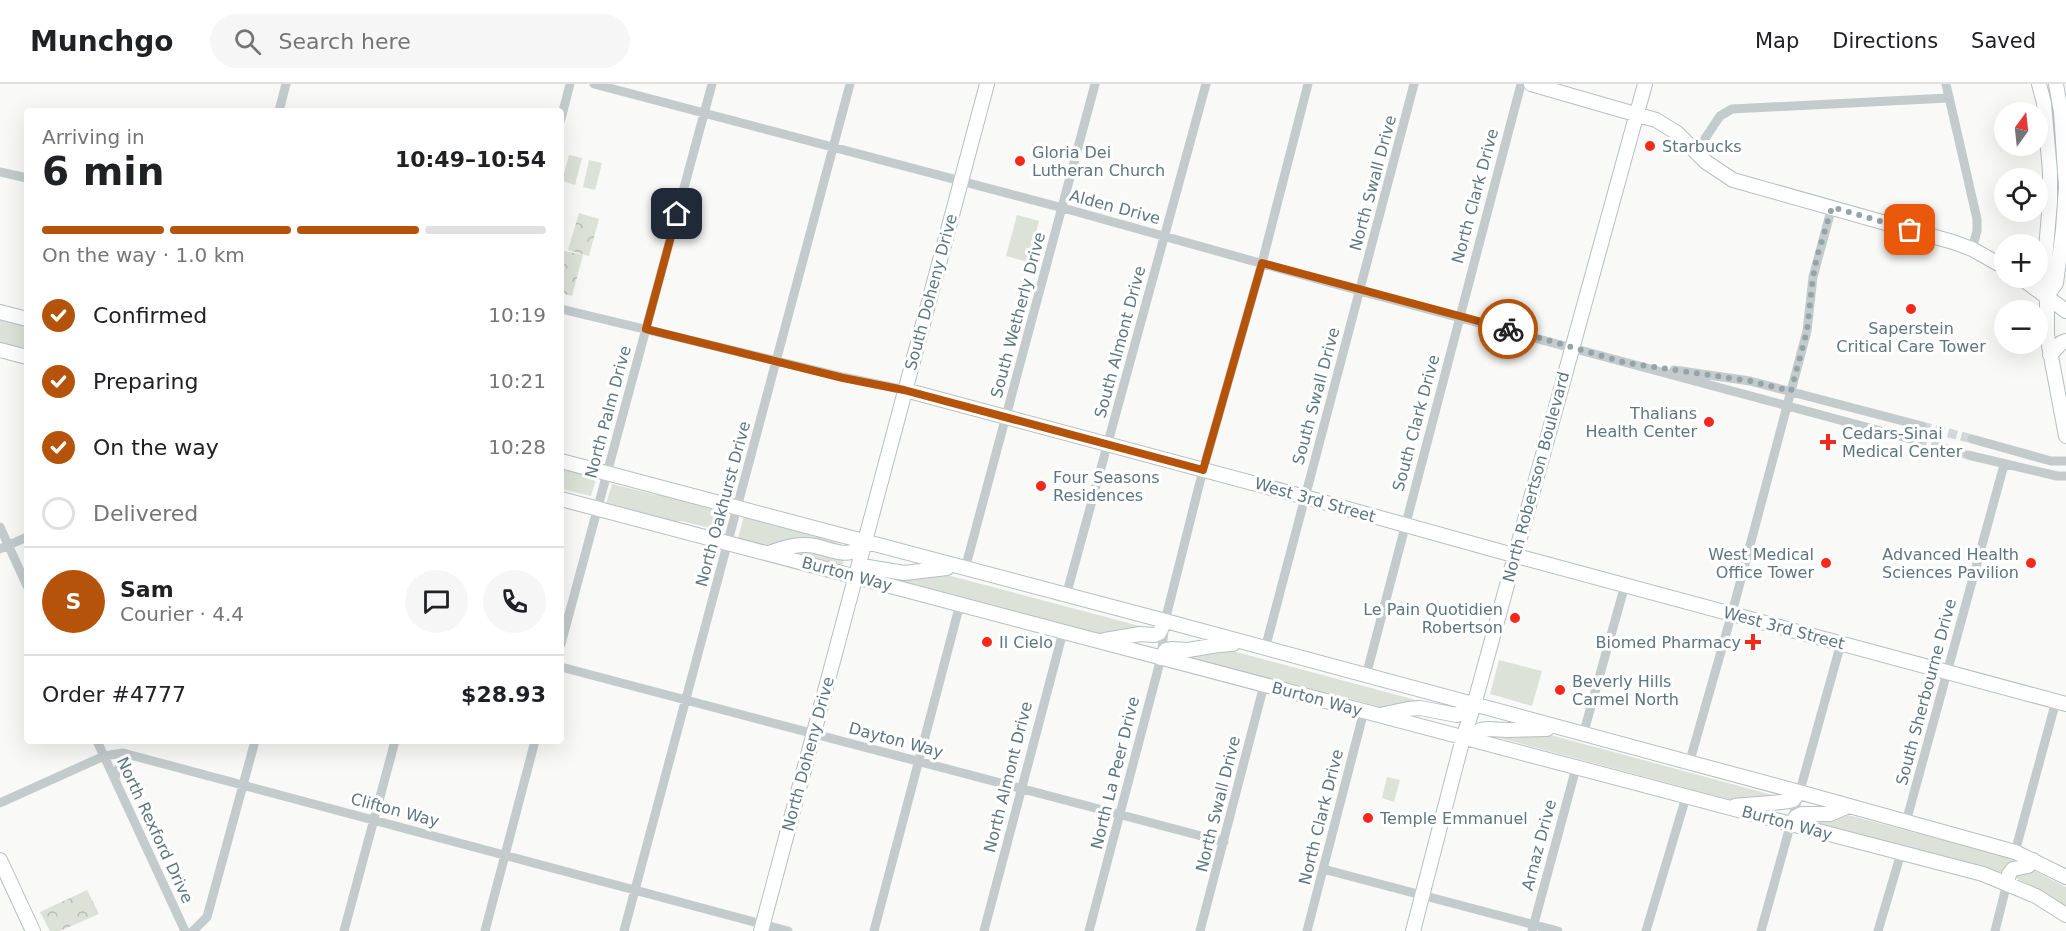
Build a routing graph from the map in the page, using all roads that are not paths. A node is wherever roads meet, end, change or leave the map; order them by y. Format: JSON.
{"nodes":[{"id":1,"x":286,"y":84,"type":"edge"},
{"id":2,"x":570,"y":84,"type":"edge"},
{"id":3,"x":594,"y":84,"type":"edge"},
{"id":4,"x":712,"y":84,"type":"edge"},
{"id":5,"x":850,"y":84,"type":"edge"},
{"id":6,"x":987,"y":84,"type":"edge"},
{"id":7,"x":1095,"y":84,"type":"edge"},
{"id":8,"x":1206,"y":84,"type":"edge"},
{"id":9,"x":1308,"y":84,"type":"edge"},
{"id":10,"x":1414,"y":84,"type":"edge"},
{"id":11,"x":1521,"y":84,"type":"edge"},
{"id":12,"x":1531,"y":84,"type":"edge"},
{"id":13,"x":1645,"y":84,"type":"edge"},
{"id":14,"x":1946,"y":84,"type":"edge"},
{"id":15,"x":2039,"y":84,"type":"edge"},
{"id":16,"x":2056,"y":84,"type":"edge"},
{"id":17,"x":1948,"y":98,"type":"junction"},
{"id":18,"x":280,"y":108,"type":"edge"},
{"id":19,"x":564,"y":108,"type":"edge"},
{"id":20,"x":1636,"y":113,"type":"junction"},
{"id":21,"x":704,"y":114,"type":"junction"},
{"id":22,"x":833,"y":147,"type":"junction"},
{"id":23,"x":1696,"y":152,"type":"junction"},
{"id":24,"x":0,"y":172,"type":"edge"},
{"id":25,"x":24,"y":177,"type":"edge"},
{"id":26,"x":961,"y":181,"type":"junction"},
{"id":27,"x":1832,"y":207,"type":"junction"},
{"id":28,"x":1063,"y":208,"type":"junction"},
{"id":29,"x":1165,"y":236,"type":"junction"},
{"id":30,"x":1972,"y":249,"type":"junction"},
{"id":31,"x":1994,"y":261,"type":"edge"},
{"id":32,"x":1262,"y":263,"type":"junction"},
{"id":33,"x":2035,"y":288,"type":"edge"},
{"id":34,"x":1360,"y":291,"type":"junction"},
{"id":35,"x":2047,"y":296,"type":"junction"},
{"id":36,"x":564,"y":310,"type":"edge"},
{"id":37,"x":2066,"y":311,"type":"edge"},
{"id":38,"x":0,"y":312,"type":"edge"},
{"id":39,"x":1459,"y":316,"type":"junction"},
{"id":40,"x":24,"y":318,"type":"edge"},
{"id":41,"x":646,"y":329,"type":"junction"},
{"id":42,"x":2066,"y":341,"type":"edge"},
{"id":43,"x":1572,"y":347,"type":"junction"},
{"id":44,"x":0,"y":350,"type":"edge"},
{"id":45,"x":2050,"y":355,"type":"junction"},
{"id":46,"x":24,"y":356,"type":"edge"},
{"id":47,"x":776,"y":360,"type":"junction"},
{"id":48,"x":1627,"y":363,"type":"junction"},
{"id":49,"x":904,"y":390,"type":"junction"},
{"id":50,"x":1791,"y":391,"type":"junction"},
{"id":51,"x":1787,"y":405,"type":"junction"},
{"id":52,"x":1885,"y":416,"type":"junction"},
{"id":53,"x":1006,"y":417,"type":"junction"},
{"id":54,"x":1858,"y":424,"type":"junction"},
{"id":55,"x":1922,"y":426,"type":"tunnel mouth"},
{"id":56,"x":2066,"y":436,"type":"edge"},
{"id":57,"x":1972,"y":439,"type":"tunnel mouth"},
{"id":58,"x":1918,"y":441,"type":"tunnel mouth"},
{"id":59,"x":1107,"y":444,"type":"junction"},
{"id":60,"x":1968,"y":455,"type":"tunnel mouth"},
{"id":61,"x":2066,"y":461,"type":"edge"},
{"id":62,"x":564,"y":462,"type":"edge"},
{"id":63,"x":2004,"y":465,"type":"junction"},
{"id":64,"x":1203,"y":470,"type":"junction"},
{"id":65,"x":607,"y":474,"type":"junction"},
{"id":66,"x":2066,"y":476,"type":"edge"},
{"id":67,"x":1305,"y":497,"type":"junction"},
{"id":68,"x":564,"y":500,"type":"edge"},
{"id":69,"x":737,"y":508,"type":"junction"},
{"id":70,"x":598,"y":509,"type":"junction"},
{"id":71,"x":1405,"y":525,"type":"junction"},
{"id":72,"x":0,"y":527,"type":"edge"},
{"id":73,"x":24,"y":537,"type":"edge"},
{"id":74,"x":864,"y":542,"type":"junction"},
{"id":75,"x":728,"y":543,"type":"junction"},
{"id":76,"x":4,"y":547,"type":"edge"},
{"id":77,"x":767,"y":553,"type":"junction"},
{"id":78,"x":1515,"y":555,"type":"junction"},
{"id":79,"x":962,"y":568,"type":"junction"},
{"id":80,"x":854,"y":576,"type":"junction"},
{"id":81,"x":24,"y":581,"type":"edge"},
{"id":82,"x":1625,"y":585,"type":"junction"},
{"id":83,"x":1066,"y":596,"type":"junction"},
{"id":84,"x":960,"y":604,"type":"junction"},
{"id":85,"x":1732,"y":614,"type":"junction"},
{"id":86,"x":1165,"y":621,"type":"junction"},
{"id":87,"x":1063,"y":632,"type":"junction"},
{"id":88,"x":564,"y":633,"type":"edge"},
{"id":89,"x":1094,"y":640,"type":"junction"},
{"id":90,"x":1841,"y":643,"type":"junction"},
{"id":91,"x":1247,"y":644,"type":"junction"},
{"id":92,"x":1265,"y":649,"type":"junction"},
{"id":93,"x":1161,"y":658,"type":"junction"},
{"id":94,"x":564,"y":668,"type":"edge"},
{"id":95,"x":1948,"y":672,"type":"junction"},
{"id":96,"x":1366,"y":676,"type":"junction"},
{"id":97,"x":1264,"y":685,"type":"junction"},
{"id":98,"x":686,"y":700,"type":"junction"},
{"id":99,"x":1476,"y":700,"type":"junction"},
{"id":100,"x":2061,"y":702,"type":"edge"},
{"id":101,"x":1364,"y":711,"type":"junction"},
{"id":102,"x":1378,"y":715,"type":"junction"},
{"id":103,"x":1558,"y":728,"type":"junction"},
{"id":104,"x":814,"y":734,"type":"junction"},
{"id":105,"x":1583,"y":735,"type":"junction"},
{"id":106,"x":1463,"y":738,"type":"junction"},
{"id":107,"x":99,"y":744,"type":"edge"},
{"id":108,"x":254,"y":744,"type":"edge"},
{"id":109,"x":394,"y":744,"type":"edge"},
{"id":110,"x":534,"y":744,"type":"edge"},
{"id":111,"x":129,"y":755,"type":"junction"},
{"id":112,"x":104,"y":756,"type":"junction"},
{"id":113,"x":919,"y":761,"type":"junction"},
{"id":114,"x":1689,"y":764,"type":"junction"},
{"id":115,"x":1576,"y":768,"type":"junction"},
{"id":116,"x":115,"y":778,"type":"junction"},
{"id":117,"x":244,"y":786,"type":"junction"},
{"id":118,"x":1021,"y":790,"type":"junction"},
{"id":119,"x":1799,"y":792,"type":"junction"},
{"id":120,"x":1686,"y":797,"type":"junction"},
{"id":121,"x":0,"y":803,"type":"edge"},
{"id":122,"x":1849,"y":806,"type":"junction"},
{"id":123,"x":1724,"y":807,"type":"junction"},
{"id":124,"x":1120,"y":815,"type":"junction"},
{"id":125,"x":374,"y":820,"type":"junction"},
{"id":126,"x":1906,"y":822,"type":"junction"},
{"id":127,"x":1791,"y":825,"type":"junction"},
{"id":128,"x":1224,"y":842,"type":"junction"},
{"id":129,"x":2015,"y":852,"type":"junction"},
{"id":130,"x":1901,"y":853,"type":"junction"},
{"id":131,"x":505,"y":855,"type":"junction"},
{"id":132,"x":0,"y":860,"type":"edge"},
{"id":133,"x":2033,"y":860,"type":"junction"},
{"id":134,"x":1323,"y":869,"type":"junction"},
{"id":135,"x":2066,"y":877,"type":"edge"},
{"id":136,"x":2007,"y":883,"type":"junction"},
{"id":137,"x":635,"y":890,"type":"junction"},
{"id":138,"x":1423,"y":895,"type":"junction"},
{"id":139,"x":2066,"y":915,"type":"edge"},
{"id":140,"x":762,"y":928,"type":"edge"},
{"id":141,"x":1533,"y":928,"type":"edge"},
{"id":142,"x":33,"y":931,"type":"edge"},
{"id":143,"x":185,"y":931,"type":"edge"},
{"id":144,"x":193,"y":931,"type":"edge"},
{"id":145,"x":344,"y":931,"type":"edge"},
{"id":146,"x":485,"y":931,"type":"edge"},
{"id":147,"x":624,"y":931,"type":"edge"},
{"id":148,"x":788,"y":931,"type":"edge"},
{"id":149,"x":874,"y":931,"type":"edge"},
{"id":150,"x":984,"y":931,"type":"edge"},
{"id":151,"x":1089,"y":931,"type":"edge"},
{"id":152,"x":1200,"y":931,"type":"edge"},
{"id":153,"x":1306,"y":931,"type":"edge"},
{"id":154,"x":1413,"y":931,"type":"edge"},
{"id":155,"x":1558,"y":931,"type":"edge"},
{"id":156,"x":1646,"y":931,"type":"edge"},
{"id":157,"x":1761,"y":931,"type":"edge"},
{"id":158,"x":1878,"y":931,"type":"edge"},
{"id":159,"x":1995,"y":931,"type":"edge"}],
"edges":[{"from":1,"to":18,"type":"street"},
{"from":2,"to":19,"type":"street"},
{"from":3,"to":21,"type":"street","name":"Alden Drive"},
{"from":4,"to":21,"type":"street","name":"North Palm Drive"},
{"from":5,"to":22,"type":"street","name":"North Oakhurst Drive"},
{"from":6,"to":26,"type":"main road"},
{"from":7,"to":28,"type":"street","name":"South Wetherly Drive"},
{"from":8,"to":29,"type":"street"},
{"from":9,"to":32,"type":"street"},
{"from":10,"to":34,"type":"street","name":"North Swall Drive"},
{"from":11,"to":39,"type":"street","name":"North Clark Drive"},
{"from":12,"to":20,"type":"main road"},
{"from":13,"to":20,"type":"main road","name":"North Robertson Boulevard"},
{"from":14,"to":17,"type":"street"},
{"from":15,"to":35,"type":"main road"},
{"from":16,"to":35,"type":"main road"},
{"from":17,"to":23,"type":"street"},
{"from":17,"to":30,"type":"street"},
{"from":20,"to":23,"type":"main road"},
{"from":20,"to":43,"type":"main road","name":"North Robertson Boulevard"},
{"from":21,"to":22,"type":"street","name":"Alden Drive"},
{"from":21,"to":41,"type":"street","name":"North Palm Drive"},
{"from":22,"to":26,"type":"street","name":"Alden Drive"},
{"from":22,"to":47,"type":"street","name":"North Oakhurst Drive"},
{"from":23,"to":27,"type":"main road"},
{"from":24,"to":25,"type":"street"},
{"from":26,"to":28,"type":"street","name":"Alden Drive"},
{"from":26,"to":49,"type":"main road","name":"South Doheny Drive"},
{"from":27,"to":30,"type":"main road"},
{"from":27,"to":50,"type":"street"},
{"from":28,"to":29,"type":"street","name":"Alden Drive"},
{"from":28,"to":53,"type":"street","name":"South Wetherly Drive"},
{"from":29,"to":32,"type":"street","name":"Alden Drive"},
{"from":29,"to":59,"type":"street","name":"South Almont Drive"},
{"from":30,"to":31,"type":"main road"},
{"from":32,"to":34,"type":"street","name":"Alden Drive"},
{"from":32,"to":64,"type":"street","name":"North La Peer Drive"},
{"from":33,"to":35,"type":"main road"},
{"from":34,"to":39,"type":"street","name":"Alden Drive"},
{"from":34,"to":67,"type":"street","name":"South Swall Drive"},
{"from":35,"to":37,"type":"main road"},
{"from":35,"to":45,"type":"main road"},
{"from":36,"to":41,"type":"street","name":"West 3rd Street"},
{"from":38,"to":40,"type":"main road"},
{"from":39,"to":43,"type":"street","name":"Alden Drive"},
{"from":39,"to":71,"type":"street","name":"South Clark Drive"},
{"from":41,"to":47,"type":"street","name":"West 3rd Street"},
{"from":41,"to":65,"type":"street","name":"North Palm Drive"},
{"from":42,"to":45,"type":"main road"},
{"from":43,"to":48,"type":"street","name":"Alden Drive"},
{"from":43,"to":78,"type":"main road","name":"North Robertson Boulevard"},
{"from":44,"to":46,"type":"main road"},
{"from":45,"to":56,"type":"main road"},
{"from":47,"to":49,"type":"street","name":"West 3rd Street"},
{"from":47,"to":69,"type":"street","name":"North Oakhurst Drive"},
{"from":48,"to":50,"type":"street","name":"Alden Drive"},
{"from":48,"to":51,"type":"street","name":"Alden Drive"},
{"from":49,"to":53,"type":"main road","name":"West 3rd Street"},
{"from":49,"to":74,"type":"main road","name":"South Doheny Drive"},
{"from":50,"to":51,"type":"street"},
{"from":50,"to":52,"type":"street","name":"Alden Drive"},
{"from":51,"to":54,"type":"street","name":"Alden Drive"},
{"from":51,"to":85,"type":"street"},
{"from":52,"to":54,"type":"street"},
{"from":52,"to":55,"type":"street","name":"Alden Drive"},
{"from":53,"to":59,"type":"main road","name":"West 3rd Street"},
{"from":53,"to":79,"type":"street","name":"South Wetherly Drive"},
{"from":54,"to":58,"type":"street","name":"Alden Drive"},
{"from":57,"to":61,"type":"street"},
{"from":59,"to":64,"type":"main road","name":"West 3rd Street"},
{"from":59,"to":83,"type":"street","name":"South Almont Drive"},
{"from":60,"to":63,"type":"street"},
{"from":62,"to":65,"type":"main road","name":"Burton Way"},
{"from":63,"to":66,"type":"street"},
{"from":63,"to":95,"type":"street","name":"South Sherbourne Drive"},
{"from":64,"to":67,"type":"main road","name":"West 3rd Street"},
{"from":64,"to":86,"type":"street","name":"North La Peer Drive"},
{"from":65,"to":69,"type":"main road","name":"Burton Way"},
{"from":65,"to":70,"type":"street","name":"North Palm Drive"},
{"from":67,"to":71,"type":"main road","name":"West 3rd Street"},
{"from":67,"to":92,"type":"street","name":"South Swall Drive"},
{"from":68,"to":70,"type":"main road","name":"Burton Way"},
{"from":69,"to":74,"type":"main road","name":"Burton Way"},
{"from":69,"to":75,"type":"street","name":"North Oakhurst Drive"},
{"from":70,"to":75,"type":"main road","name":"Burton Way"},
{"from":70,"to":88,"type":"street","name":"North Palm Drive"},
{"from":71,"to":78,"type":"main road","name":"West 3rd Street"},
{"from":71,"to":96,"type":"street","name":"South Clark Drive"},
{"from":72,"to":76,"type":"street"},
{"from":73,"to":76,"type":"street"},
{"from":74,"to":77,"type":"main road"},
{"from":74,"to":79,"type":"main road","name":"Burton Way"},
{"from":74,"to":80,"type":"main road","name":"South Doheny Drive"},
{"from":75,"to":77,"type":"main road","name":"Burton Way"},
{"from":75,"to":98,"type":"street","name":"North Oakhurst Drive"},
{"from":76,"to":81,"type":"street"},
{"from":77,"to":80,"type":"main road","name":"Burton Way"},
{"from":78,"to":82,"type":"main road","name":"West 3rd Street"},
{"from":78,"to":99,"type":"main road","name":"North Robertson Boulevard"},
{"from":79,"to":80,"type":"main road"},
{"from":79,"to":83,"type":"main road","name":"Burton Way"},
{"from":80,"to":84,"type":"main road","name":"Burton Way"},
{"from":80,"to":104,"type":"main road","name":"North Doheny Drive"},
{"from":82,"to":85,"type":"main road","name":"West 3rd Street"},
{"from":82,"to":105,"type":"street"},
{"from":83,"to":86,"type":"main road","name":"Burton Way"},
{"from":84,"to":87,"type":"main road","name":"Burton Way"},
{"from":84,"to":113,"type":"street"},
{"from":85,"to":90,"type":"main road","name":"West 3rd Street"},
{"from":85,"to":114,"type":"street"},
{"from":86,"to":89,"type":"main road"},
{"from":86,"to":91,"type":"main road","name":"Burton Way"},
{"from":86,"to":93,"type":"street","name":"North La Peer Drive"},
{"from":87,"to":89,"type":"main road","name":"Burton Way"},
{"from":87,"to":118,"type":"street","name":"North Almont Drive"},
{"from":89,"to":93,"type":"main road","name":"Burton Way"},
{"from":90,"to":95,"type":"main road","name":"West 3rd Street"},
{"from":90,"to":119,"type":"street"},
{"from":91,"to":92,"type":"main road","name":"Burton Way"},
{"from":91,"to":93,"type":"main road"},
{"from":92,"to":96,"type":"main road","name":"Burton Way"},
{"from":93,"to":97,"type":"main road","name":"Burton Way"},
{"from":93,"to":124,"type":"street","name":"North La Peer Drive"},
{"from":94,"to":98,"type":"street","name":"Dayton Way"},
{"from":95,"to":100,"type":"main road","name":"West 3rd Street"},
{"from":95,"to":126,"type":"street","name":"South Sherbourne Drive"},
{"from":96,"to":99,"type":"main road","name":"Burton Way"},
{"from":97,"to":101,"type":"main road","name":"Burton Way"},
{"from":97,"to":128,"type":"street","name":"North Swall Drive"},
{"from":98,"to":104,"type":"street","name":"Dayton Way"},
{"from":98,"to":137,"type":"street","name":"North Oakhurst Drive"},
{"from":99,"to":102,"type":"main road"},
{"from":99,"to":103,"type":"main road","name":"Burton Way"},
{"from":99,"to":106,"type":"main road","name":"North Robertson Boulevard"},
{"from":100,"to":129,"type":"street"},
{"from":101,"to":102,"type":"main road","name":"Burton Way"},
{"from":101,"to":134,"type":"street","name":"North Clark Drive"},
{"from":102,"to":106,"type":"main road","name":"Burton Way"},
{"from":103,"to":105,"type":"main road","name":"Burton Way"},
{"from":103,"to":106,"type":"main road"},
{"from":104,"to":113,"type":"street","name":"Dayton Way"},
{"from":104,"to":140,"type":"main road","name":"North Doheny Drive"},
{"from":105,"to":114,"type":"main road","name":"Burton Way"},
{"from":106,"to":115,"type":"main road","name":"Burton Way"},
{"from":106,"to":138,"type":"main road","name":"North Robertson Boulevard"},
{"from":107,"to":112,"type":"street","name":"North Rexford Drive"},
{"from":108,"to":117,"type":"street"},
{"from":109,"to":125,"type":"street"},
{"from":110,"to":131,"type":"street"},
{"from":111,"to":112,"type":"street","name":"Clifton Way"},
{"from":111,"to":116,"type":"street"},
{"from":111,"to":117,"type":"street","name":"Clifton Way"},
{"from":112,"to":116,"type":"street","name":"North Rexford Drive"},
{"from":112,"to":121,"type":"street","name":"Clifton Way"},
{"from":113,"to":118,"type":"street","name":"Dayton Way"},
{"from":113,"to":149,"type":"street"},
{"from":114,"to":119,"type":"main road","name":"Burton Way"},
{"from":115,"to":120,"type":"main road","name":"Burton Way"},
{"from":115,"to":141,"type":"street","name":"Arnaz Drive"},
{"from":116,"to":143,"type":"street","name":"North Rexford Drive"},
{"from":117,"to":125,"type":"street","name":"Clifton Way"},
{"from":117,"to":144,"type":"street"},
{"from":118,"to":124,"type":"street","name":"Dayton Way"},
{"from":118,"to":150,"type":"street","name":"North Almont Drive"},
{"from":119,"to":122,"type":"main road","name":"Burton Way"},
{"from":119,"to":123,"type":"main road"},
{"from":119,"to":127,"type":"street"},
{"from":120,"to":123,"type":"main road","name":"Burton Way"},
{"from":120,"to":156,"type":"street"},
{"from":122,"to":126,"type":"main road","name":"Burton Way"},
{"from":122,"to":127,"type":"main road"},
{"from":123,"to":127,"type":"main road","name":"Burton Way"},
{"from":124,"to":128,"type":"street","name":"Dayton Way"},
{"from":124,"to":151,"type":"street","name":"North La Peer Drive"},
{"from":125,"to":131,"type":"street","name":"Clifton Way"},
{"from":125,"to":145,"type":"street"},
{"from":126,"to":129,"type":"main road","name":"Burton Way"},
{"from":127,"to":130,"type":"main road","name":"Burton Way"},
{"from":127,"to":157,"type":"street"},
{"from":128,"to":152,"type":"street","name":"North Swall Drive"},
{"from":129,"to":133,"type":"main road","name":"Burton Way"},
{"from":130,"to":136,"type":"main road","name":"Burton Way"},
{"from":130,"to":158,"type":"street"},
{"from":131,"to":137,"type":"street","name":"Clifton Way"},
{"from":131,"to":146,"type":"street"},
{"from":132,"to":142,"type":"main road"},
{"from":133,"to":135,"type":"main road","name":"Burton Way"},
{"from":133,"to":136,"type":"main road"},
{"from":134,"to":138,"type":"street"},
{"from":134,"to":153,"type":"street","name":"North Clark Drive"},
{"from":136,"to":139,"type":"main road","name":"Burton Way"},
{"from":136,"to":159,"type":"street"},
{"from":137,"to":140,"type":"street","name":"Clifton Way"},
{"from":137,"to":147,"type":"street","name":"North Oakhurst Drive"},
{"from":138,"to":141,"type":"street"},
{"from":138,"to":154,"type":"main road","name":"North Robertson Boulevard"},
{"from":140,"to":148,"type":"street","name":"Clifton Way"},
{"from":141,"to":155,"type":"street"}]}
